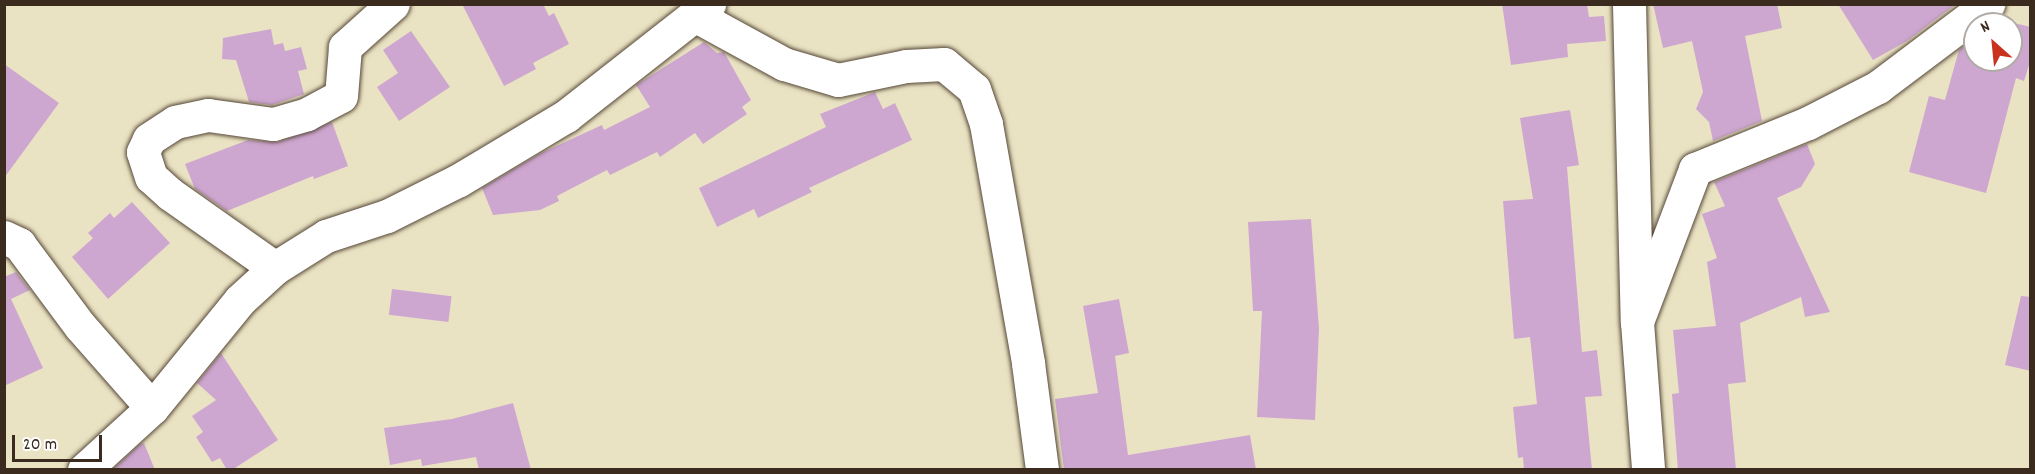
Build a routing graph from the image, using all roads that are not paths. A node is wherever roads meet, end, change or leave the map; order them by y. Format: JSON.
{"nodes":[{"id":1,"x":393,"y":4,"type":"edge"},
{"id":2,"x":1629,"y":4,"type":"edge"},
{"id":3,"x":1988,"y":4,"type":"edge"},
{"id":4,"x":704,"y":11,"type":"edge"},
{"id":5,"x":4,"y":237,"type":"edge"},
{"id":6,"x":275,"y":268,"type":"junction"},
{"id":7,"x":1637,"y":322,"type":"junction"},
{"id":8,"x":152,"y":408,"type":"junction"},
{"id":9,"x":84,"y":470,"type":"edge"},
{"id":10,"x":1042,"y":470,"type":"edge"},
{"id":11,"x":1648,"y":470,"type":"edge"}],
"edges":[{"from":1,"to":6,"type":"street"},
{"from":2,"to":7,"type":"street"},
{"from":3,"to":7,"type":"street"},
{"from":4,"to":6,"type":"street"},
{"from":4,"to":10,"type":"street"},
{"from":5,"to":8,"type":"street"},
{"from":6,"to":8,"type":"street"},
{"from":7,"to":11,"type":"street"},
{"from":8,"to":9,"type":"street"}]}
